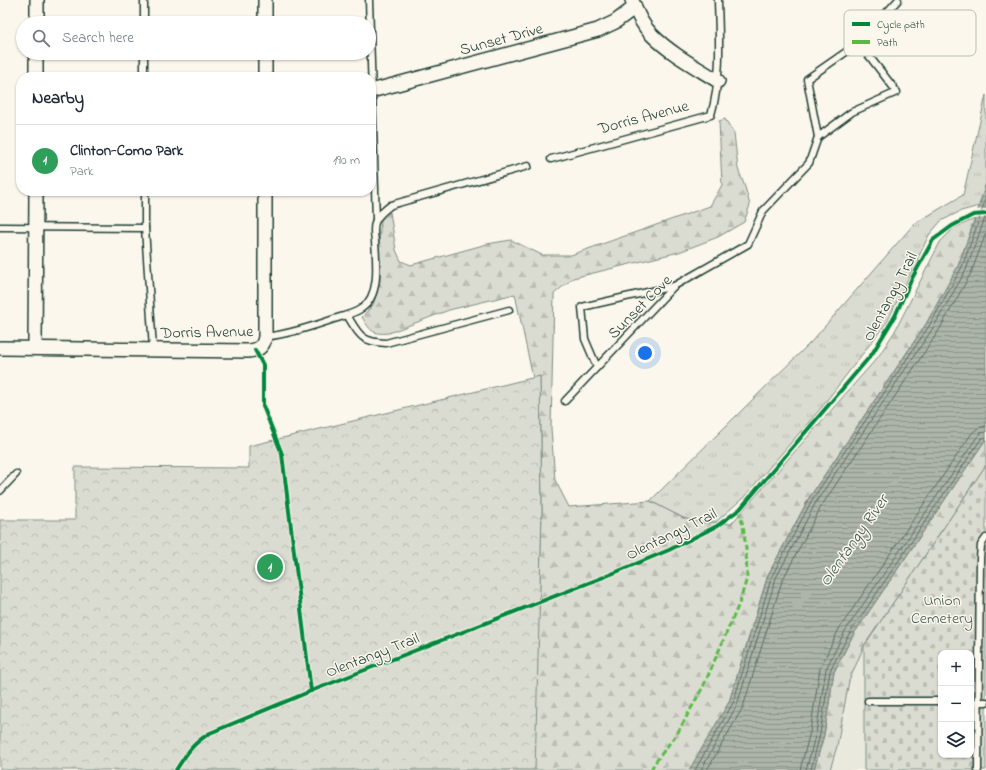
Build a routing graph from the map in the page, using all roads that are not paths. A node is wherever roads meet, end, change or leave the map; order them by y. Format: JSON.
{"nodes":[{"id":1,"x":37,"y":0,"type":"edge"},
{"id":2,"x":144,"y":0,"type":"edge"},
{"id":3,"x":265,"y":0,"type":"edge"},
{"id":4,"x":369,"y":0,"type":"edge"},
{"id":5,"x":718,"y":0,"type":"edge"},
{"id":6,"x":898,"y":0,"type":"edge"},
{"id":7,"x":633,"y":4,"type":"edge"},
{"id":8,"x":889,"y":10,"type":"edge"},
{"id":9,"x":36,"y":16,"type":"edge"},
{"id":10,"x":144,"y":16,"type":"edge"},
{"id":11,"x":265,"y":16,"type":"edge"},
{"id":12,"x":369,"y":16,"type":"edge"},
{"id":13,"x":844,"y":53,"type":"edge"},
{"id":14,"x":869,"y":56,"type":"edge"},
{"id":15,"x":36,"y":60,"type":"edge"},
{"id":16,"x":144,"y":60,"type":"edge"},
{"id":17,"x":265,"y":60,"type":"edge"},
{"id":18,"x":370,"y":60,"type":"edge"},
{"id":19,"x":36,"y":72,"type":"edge"},
{"id":20,"x":144,"y":72,"type":"edge"},
{"id":21,"x":265,"y":72,"type":"edge"},
{"id":22,"x":371,"y":72,"type":"edge"},
{"id":23,"x":718,"y":81,"type":"junction"},
{"id":24,"x":376,"y":90,"type":"edge"},
{"id":25,"x":818,"y":137,"type":"junction"},
{"id":26,"x":551,"y":159,"type":"dead end"},
{"id":27,"x":528,"y":166,"type":"dead end"},
{"id":28,"x":36,"y":196,"type":"edge"},
{"id":29,"x":145,"y":196,"type":"edge"},
{"id":30,"x":265,"y":196,"type":"edge"},
{"id":31,"x":375,"y":196,"type":"edge"},
{"id":32,"x":376,"y":221,"type":"junction"},
{"id":33,"x":0,"y":227,"type":"edge"},
{"id":34,"x":36,"y":227,"type":"junction"},
{"id":35,"x":145,"y":228,"type":"junction"},
{"id":36,"x":674,"y":286,"type":"junction"},
{"id":37,"x":509,"y":310,"type":"dead end"},
{"id":38,"x":347,"y":315,"type":"junction"},
{"id":39,"x":265,"y":338,"type":"junction"},
{"id":40,"x":0,"y":348,"type":"edge"},
{"id":41,"x":35,"y":348,"type":"junction"},
{"id":42,"x":153,"y":350,"type":"junction"},
{"id":43,"x":597,"y":367,"type":"junction"},
{"id":44,"x":565,"y":401,"type":"dead end"},
{"id":45,"x":16,"y":474,"type":"dead end"},
{"id":46,"x":0,"y":491,"type":"edge"},
{"id":47,"x":986,"y":538,"type":"edge"},
{"id":48,"x":868,"y":701,"type":"dead end"},
{"id":49,"x":938,"y":701,"type":"edge"},
{"id":50,"x":974,"y":702,"type":"edge"},
{"id":51,"x":978,"y":702,"type":"junction"},
{"id":52,"x":986,"y":702,"type":"edge"},
{"id":53,"x":978,"y":770,"type":"edge"}],
"edges":[{"from":1,"to":9,"type":"street"},
{"from":2,"to":10,"type":"lane"},
{"from":3,"to":11,"type":"street"},
{"from":4,"to":12,"type":"lane","name":"Dorris Avenue"},
{"from":5,"to":23,"type":"lane"},
{"from":6,"to":8,"type":"lane"},
{"from":7,"to":23,"type":"street"},
{"from":7,"to":24,"type":"street","name":"Sunset Drive"},
{"from":13,"to":25,"type":"lane"},
{"from":14,"to":25,"type":"lane"},
{"from":15,"to":19,"type":"street"},
{"from":16,"to":20,"type":"lane"},
{"from":17,"to":21,"type":"street"},
{"from":18,"to":22,"type":"lane","name":"Dorris Avenue"},
{"from":23,"to":26,"type":"lane","name":"Dorris Avenue"},
{"from":25,"to":36,"type":"lane","name":"Sunset Cove"},
{"from":27,"to":32,"type":"lane"},
{"from":28,"to":34,"type":"street"},
{"from":29,"to":35,"type":"lane"},
{"from":30,"to":39,"type":"street"},
{"from":31,"to":32,"type":"lane","name":"Dorris Avenue"},
{"from":32,"to":38,"type":"lane","name":"Dorris Avenue"},
{"from":33,"to":34,"type":"lane"},
{"from":34,"to":35,"type":"lane"},
{"from":34,"to":41,"type":"street"},
{"from":35,"to":42,"type":"lane"},
{"from":36,"to":43,"type":"lane","name":"Sunset Cove"},
{"from":36,"to":43,"type":"lane"},
{"from":37,"to":38,"type":"lane"},
{"from":38,"to":39,"type":"lane","name":"Dorris Avenue"},
{"from":39,"to":42,"type":"street","name":"Dorris Avenue"},
{"from":40,"to":41,"type":"street","name":"Dorris Avenue"},
{"from":41,"to":42,"type":"street","name":"Dorris Avenue"},
{"from":43,"to":44,"type":"lane","name":"Sunset Cove"},
{"from":45,"to":46,"type":"lane"},
{"from":47,"to":51,"type":"lane"},
{"from":48,"to":49,"type":"lane"},
{"from":50,"to":51,"type":"lane"},
{"from":51,"to":52,"type":"lane"},
{"from":51,"to":53,"type":"lane"}]}
